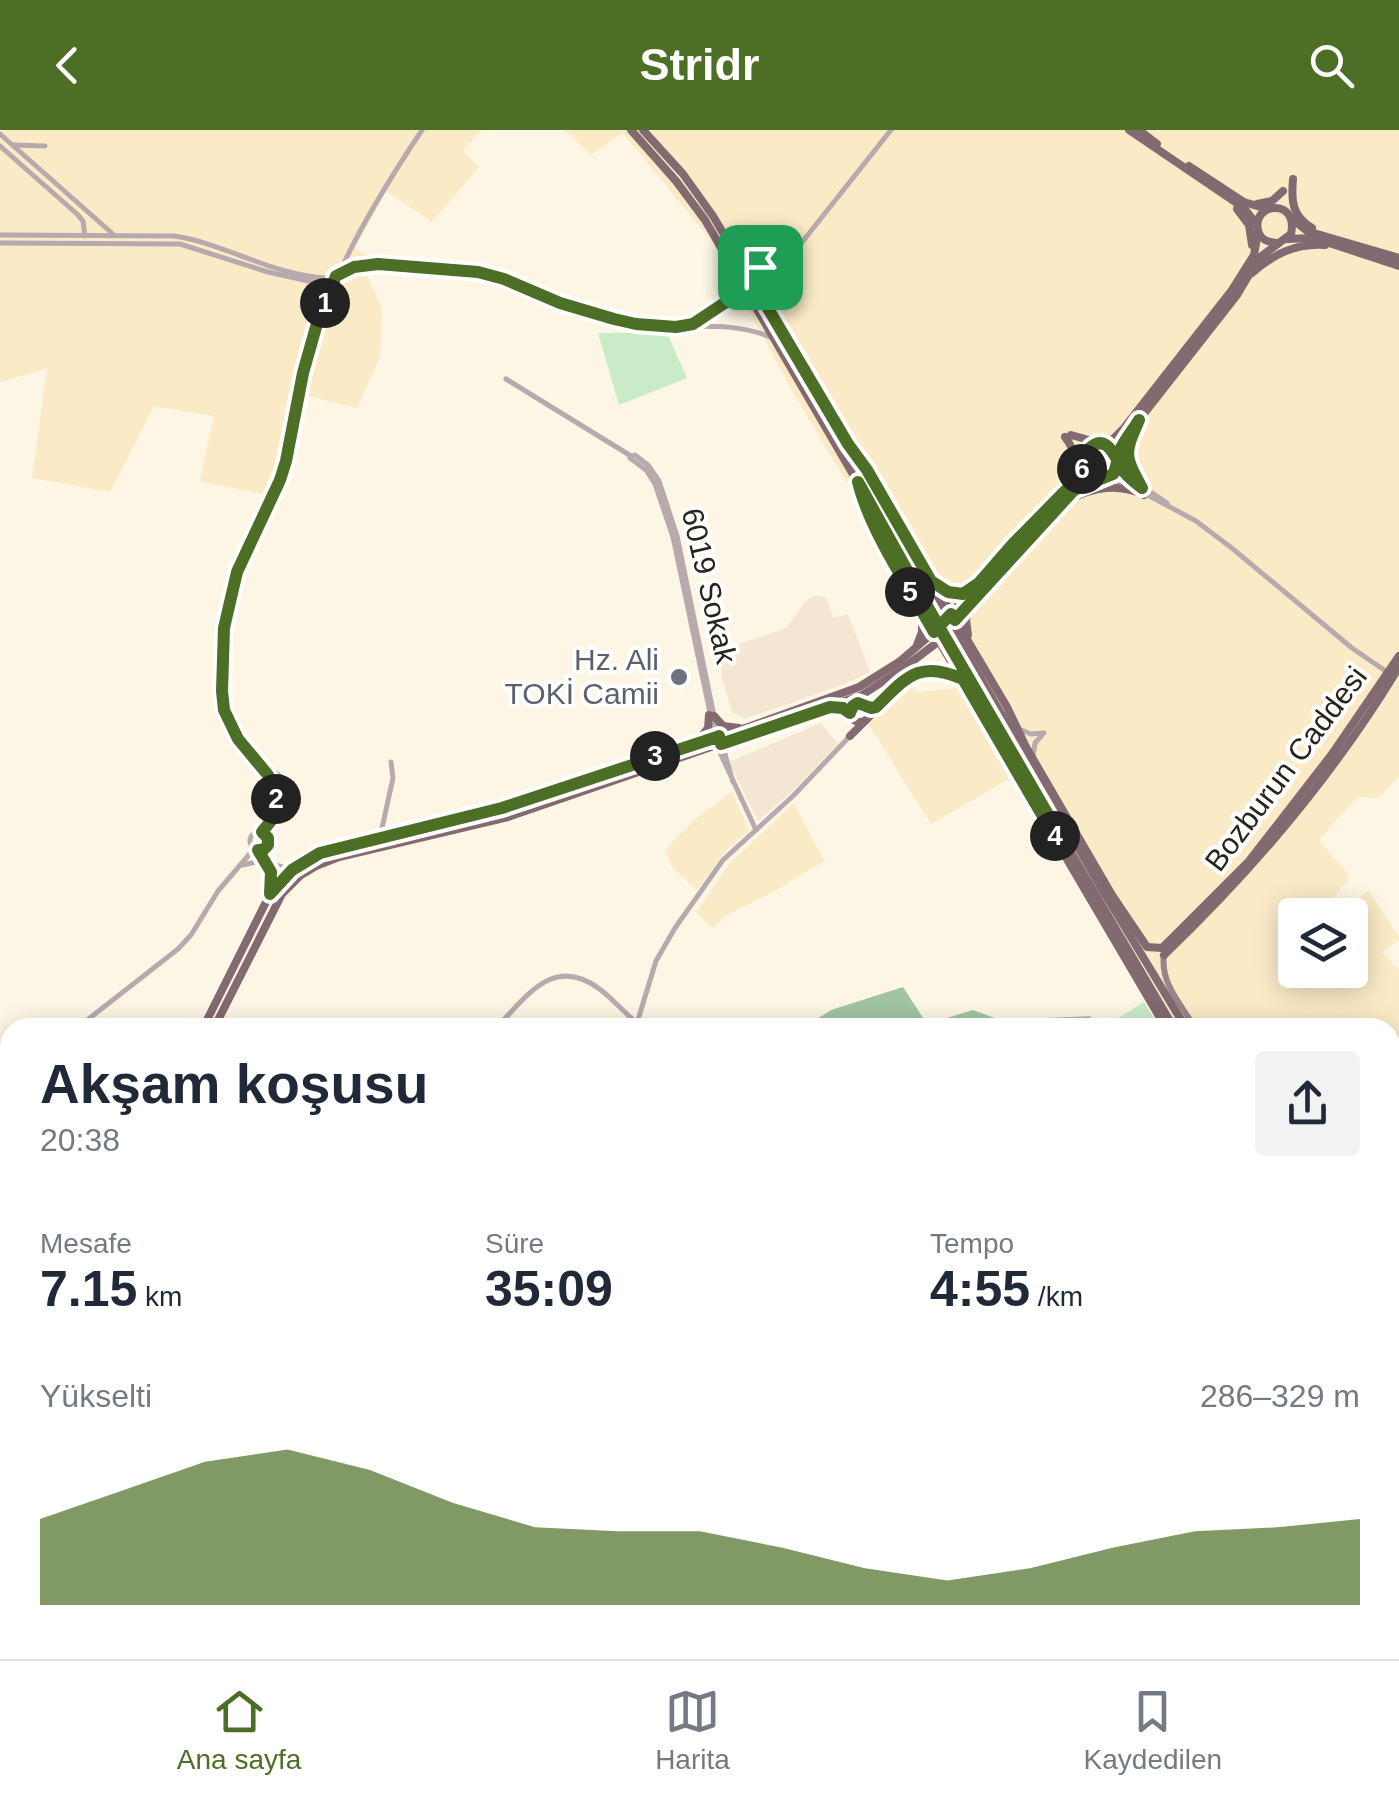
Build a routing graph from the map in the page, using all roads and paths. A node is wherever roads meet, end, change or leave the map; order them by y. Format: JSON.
{"nodes":[{"id":1,"x":422,"y":130,"type":"edge"},
{"id":2,"x":631,"y":130,"type":"edge"},
{"id":3,"x":642,"y":130,"type":"edge"},
{"id":4,"x":890,"y":130,"type":"edge"},
{"id":5,"x":1129,"y":130,"type":"edge"},
{"id":6,"x":1138,"y":130,"type":"edge"},
{"id":7,"x":0,"y":134,"type":"edge"},
{"id":8,"x":12,"y":145,"type":"junction"},
{"id":9,"x":0,"y":146,"type":"edge"},
{"id":10,"x":45,"y":146,"type":"dead end"},
{"id":11,"x":1293,"y":180,"type":"dead end"},
{"id":12,"x":1283,"y":191,"type":"dead end"},
{"id":13,"x":1226,"y":199,"type":"junction"},
{"id":14,"x":1244,"y":202,"type":"junction"},
{"id":15,"x":1268,"y":209,"type":"junction"},
{"id":16,"x":1292,"y":219,"type":"junction"},
{"id":17,"x":1257,"y":229,"type":"junction"},
{"id":18,"x":0,"y":235,"type":"edge"},
{"id":19,"x":1329,"y":236,"type":"junction"},
{"id":20,"x":86,"y":239,"type":"junction"},
{"id":21,"x":1287,"y":239,"type":"junction"},
{"id":22,"x":115,"y":240,"type":"junction"},
{"id":23,"x":0,"y":243,"type":"edge"},
{"id":24,"x":1277,"y":244,"type":"junction"},
{"id":25,"x":1340,"y":247,"type":"junction"},
{"id":26,"x":738,"y":258,"type":"junction"},
{"id":27,"x":1399,"y":258,"type":"edge"},
{"id":28,"x":785,"y":262,"type":"junction"},
{"id":29,"x":1399,"y":266,"type":"edge"},
{"id":30,"x":269,"y":269,"type":"junction"},
{"id":31,"x":1248,"y":271,"type":"junction"},
{"id":32,"x":735,"y":274,"type":"junction"},
{"id":33,"x":336,"y":276,"type":"junction"},
{"id":34,"x":770,"y":276,"type":"junction"},
{"id":35,"x":332,"y":286,"type":"junction"},
{"id":36,"x":751,"y":291,"type":"junction"},
{"id":37,"x":723,"y":304,"type":"junction"},
{"id":38,"x":766,"y":305,"type":"junction"},
{"id":39,"x":693,"y":324,"type":"junction"},
{"id":40,"x":773,"y":338,"type":"junction"},
{"id":41,"x":506,"y":379,"type":"dead end"},
{"id":42,"x":1139,"y":420,"type":"junction"},
{"id":43,"x":1124,"y":428,"type":"junction"},
{"id":44,"x":1100,"y":445,"type":"junction"},
{"id":45,"x":1118,"y":459,"type":"junction"},
{"id":46,"x":1083,"y":466,"type":"junction"},
{"id":47,"x":1102,"y":480,"type":"junction"},
{"id":48,"x":858,"y":482,"type":"junction"},
{"id":49,"x":1066,"y":490,"type":"junction"},
{"id":50,"x":1143,"y":491,"type":"junction"},
{"id":51,"x":1061,"y":504,"type":"junction"},
{"id":52,"x":925,"y":584,"type":"junction"},
{"id":53,"x":973,"y":589,"type":"junction"},
{"id":54,"x":944,"y":601,"type":"junction"},
{"id":55,"x":971,"y":602,"type":"junction"},
{"id":56,"x":921,"y":611,"type":"junction"},
{"id":57,"x":953,"y":617,"type":"junction"},
{"id":58,"x":936,"y":636,"type":"junction"},
{"id":59,"x":972,"y":648,"type":"junction"},
{"id":60,"x":918,"y":652,"type":"junction"},
{"id":61,"x":1399,"y":656,"type":"edge"},
{"id":62,"x":951,"y":660,"type":"junction"},
{"id":63,"x":1394,"y":671,"type":"edge"},
{"id":64,"x":223,"y":678,"type":"junction"},
{"id":65,"x":967,"y":681,"type":"junction"},
{"id":66,"x":869,"y":691,"type":"junction"},
{"id":67,"x":879,"y":705,"type":"junction"},
{"id":68,"x":868,"y":706,"type":"junction"},
{"id":69,"x":830,"y":707,"type":"junction"},
{"id":70,"x":711,"y":716,"type":"junction"},
{"id":71,"x":852,"y":716,"type":"junction"},
{"id":72,"x":867,"y":720,"type":"junction"},
{"id":73,"x":1015,"y":725,"type":"junction"},
{"id":74,"x":748,"y":727,"type":"junction"},
{"id":75,"x":850,"y":736,"type":"junction"},
{"id":76,"x":718,"y":741,"type":"junction"},
{"id":77,"x":688,"y":746,"type":"junction"},
{"id":78,"x":391,"y":762,"type":"dead end"},
{"id":79,"x":1035,"y":762,"type":"junction"},
{"id":80,"x":283,"y":780,"type":"junction"},
{"id":81,"x":1046,"y":786,"type":"junction"},
{"id":82,"x":273,"y":790,"type":"junction"},
{"id":83,"x":287,"y":796,"type":"junction"},
{"id":84,"x":1050,"y":818,"type":"junction"},
{"id":85,"x":756,"y":830,"type":"junction"},
{"id":86,"x":262,"y":832,"type":"junction"},
{"id":87,"x":1074,"y":834,"type":"junction"},
{"id":88,"x":1055,"y":837,"type":"junction"},
{"id":89,"x":380,"y":838,"type":"junction"},
{"id":90,"x":268,"y":843,"type":"junction"},
{"id":91,"x":256,"y":850,"type":"junction"},
{"id":92,"x":302,"y":863,"type":"junction"},
{"id":93,"x":240,"y":866,"type":"junction"},
{"id":94,"x":267,"y":866,"type":"junction"},
{"id":95,"x":270,"y":894,"type":"junction"},
{"id":96,"x":1139,"y":949,"type":"junction"},
{"id":97,"x":1163,"y":952,"type":"junction"},
{"id":98,"x":1155,"y":976,"type":"junction"},
{"id":99,"x":89,"y":1018,"type":"edge"},
{"id":100,"x":208,"y":1018,"type":"edge"},
{"id":101,"x":219,"y":1018,"type":"edge"},
{"id":102,"x":506,"y":1018,"type":"edge"},
{"id":103,"x":630,"y":1018,"type":"edge"},
{"id":104,"x":638,"y":1018,"type":"edge"},
{"id":105,"x":1160,"y":1018,"type":"edge"},
{"id":106,"x":1168,"y":1018,"type":"edge"},
{"id":107,"x":1180,"y":1018,"type":"edge"},
{"id":108,"x":1188,"y":1018,"type":"edge"}],
"edges":[{"from":1,"to":33,"type":"street"},
{"from":2,"to":32,"type":"main road"},
{"from":3,"to":26,"type":"main road"},
{"from":4,"to":28,"type":"street"},
{"from":5,"to":13,"type":"main road"},
{"from":6,"to":14,"type":"main road"},
{"from":7,"to":8,"type":"street"},
{"from":8,"to":10,"type":"street"},
{"from":8,"to":22,"type":"street"},
{"from":9,"to":20,"type":"street"},
{"from":11,"to":19,"type":"main road"},
{"from":12,"to":14,"type":"main road"},
{"from":13,"to":17,"type":"main road"},
{"from":13,"to":31,"type":"main road"},
{"from":14,"to":15,"type":"main road"},
{"from":15,"to":16,"type":"main road"},
{"from":15,"to":17,"type":"main road"},
{"from":16,"to":19,"type":"main road"},
{"from":16,"to":21,"type":"main road"},
{"from":17,"to":24,"type":"main road"},
{"from":17,"to":31,"type":"main road"},
{"from":18,"to":20,"type":"street"},
{"from":19,"to":27,"type":"main road"},
{"from":20,"to":22,"type":"street"},
{"from":20,"to":23,"type":"street"},
{"from":21,"to":24,"type":"main road"},
{"from":21,"to":25,"type":"main road"},
{"from":22,"to":30,"type":"street"},
{"from":24,"to":31,"type":"main road"},
{"from":25,"to":29,"type":"main road"},
{"from":25,"to":31,"type":"main road"},
{"from":26,"to":28,"type":"street"},
{"from":26,"to":36,"type":"main road"},
{"from":28,"to":34,"type":"street"},
{"from":30,"to":33,"type":"street"},
{"from":30,"to":35,"type":"street"},
{"from":31,"to":42,"type":"main road"},
{"from":31,"to":43,"type":"main road"},
{"from":32,"to":36,"type":"main road"},
{"from":32,"to":37,"type":"street"},
{"from":33,"to":35,"type":"street"},
{"from":33,"to":39,"type":"street"},
{"from":34,"to":36,"type":"street"},
{"from":34,"to":38,"type":"street"},
{"from":35,"to":64,"type":"street"},
{"from":36,"to":37,"type":"street"},
{"from":36,"to":38,"type":"main road"},
{"from":36,"to":40,"type":"main road"},
{"from":37,"to":39,"type":"street"},
{"from":38,"to":52,"type":"main road"},
{"from":39,"to":40,"type":"street"},
{"from":40,"to":48,"type":"main road"},
{"from":41,"to":70,"type":"street","name":"6019 Sokak"},
{"from":42,"to":45,"type":"main road"},
{"from":42,"to":50,"type":"main road"},
{"from":43,"to":44,"type":"main road"},
{"from":43,"to":49,"type":"main road"},
{"from":44,"to":45,"type":"main road"},
{"from":44,"to":46,"type":"main road"},
{"from":45,"to":47,"type":"main road"},
{"from":45,"to":50,"type":"street"},
{"from":46,"to":47,"type":"main road"},
{"from":46,"to":49,"type":"main road"},
{"from":47,"to":50,"type":"street"},
{"from":47,"to":51,"type":"main road"},
{"from":48,"to":52,"type":"main road"},
{"from":48,"to":56,"type":"main road"},
{"from":49,"to":53,"type":"main road"},
{"from":50,"to":51,"type":"main road"},
{"from":50,"to":63,"type":"street"},
{"from":51,"to":55,"type":"main road"},
{"from":52,"to":53,"type":"main road"},
{"from":52,"to":54,"type":"main road"},
{"from":52,"to":65,"type":"main road","bridge":true},
{"from":52,"to":81,"type":"main road","bridge":true},
{"from":53,"to":57,"type":"main road"},
{"from":54,"to":56,"type":"main road"},
{"from":54,"to":57,"type":"main road"},
{"from":55,"to":57,"type":"main road"},
{"from":55,"to":59,"type":"main road"},
{"from":56,"to":58,"type":"main road"},
{"from":56,"to":60,"type":"main road"},
{"from":57,"to":58,"type":"main road"},
{"from":57,"to":59,"type":"main road"},
{"from":58,"to":60,"type":"main road"},
{"from":58,"to":62,"type":"main road"},
{"from":59,"to":62,"type":"main road"},
{"from":59,"to":73,"type":"main road"},
{"from":60,"to":62,"type":"main road"},
{"from":60,"to":66,"type":"main road"},
{"from":60,"to":74,"type":"main road"},
{"from":61,"to":63,"type":"main road","name":"Bozburun Caddesi"},
{"from":62,"to":65,"type":"main road"},
{"from":63,"to":97,"type":"main road","name":"Bozburun Caddesi"},
{"from":64,"to":80,"type":"street"},
{"from":64,"to":82,"type":"street"},
{"from":65,"to":67,"type":"street"},
{"from":65,"to":84,"type":"main road"},
{"from":65,"to":88,"type":"main road"},
{"from":66,"to":68,"type":"main road"},
{"from":66,"to":69,"type":"main road"},
{"from":67,"to":68,"type":"main road"},
{"from":67,"to":72,"type":"main road"},
{"from":68,"to":71,"type":"main road"},
{"from":68,"to":72,"type":"main road"},
{"from":69,"to":71,"type":"main road"},
{"from":69,"to":76,"type":"main road"},
{"from":70,"to":74,"type":"main road"},
{"from":70,"to":76,"type":"street","name":"6019 Sokak"},
{"from":70,"to":77,"type":"main road"},
{"from":71,"to":72,"type":"main road"},
{"from":71,"to":75,"type":"main road"},
{"from":72,"to":75,"type":"main road"},
{"from":73,"to":79,"type":"main road"},
{"from":73,"to":79,"type":"street"},
{"from":74,"to":76,"type":"main road"},
{"from":75,"to":85,"type":"street"},
{"from":76,"to":77,"type":"main road"},
{"from":76,"to":85,"type":"street","name":"6019 Sokak"},
{"from":76,"to":101,"type":"main road"},
{"from":77,"to":89,"type":"main road"},
{"from":78,"to":89,"type":"street"},
{"from":79,"to":81,"type":"main road"},
{"from":80,"to":82,"type":"street"},
{"from":80,"to":83,"type":"street"},
{"from":81,"to":87,"type":"main road"},
{"from":82,"to":83,"type":"street"},
{"from":82,"to":86,"type":"street"},
{"from":83,"to":90,"type":"street"},
{"from":84,"to":88,"type":"main road"},
{"from":84,"to":106,"type":"main road"},
{"from":85,"to":104,"type":"street"},
{"from":86,"to":90,"type":"street"},
{"from":86,"to":91,"type":"street"},
{"from":87,"to":96,"type":"main road"},
{"from":87,"to":97,"type":"main road"},
{"from":88,"to":105,"type":"main road"},
{"from":89,"to":92,"type":"main road"},
{"from":90,"to":91,"type":"street"},
{"from":90,"to":92,"type":"street"},
{"from":91,"to":93,"type":"street"},
{"from":91,"to":94,"type":"street"},
{"from":92,"to":95,"type":"main road"},
{"from":93,"to":94,"type":"street"},
{"from":93,"to":99,"type":"street"},
{"from":94,"to":95,"type":"street"},
{"from":95,"to":100,"type":"main road"},
{"from":96,"to":97,"type":"main road"},
{"from":96,"to":98,"type":"main road"},
{"from":97,"to":98,"type":"main road"},
{"from":97,"to":108,"type":"main road"},
{"from":98,"to":107,"type":"main road"},
{"from":102,"to":103,"type":"street"}]}
